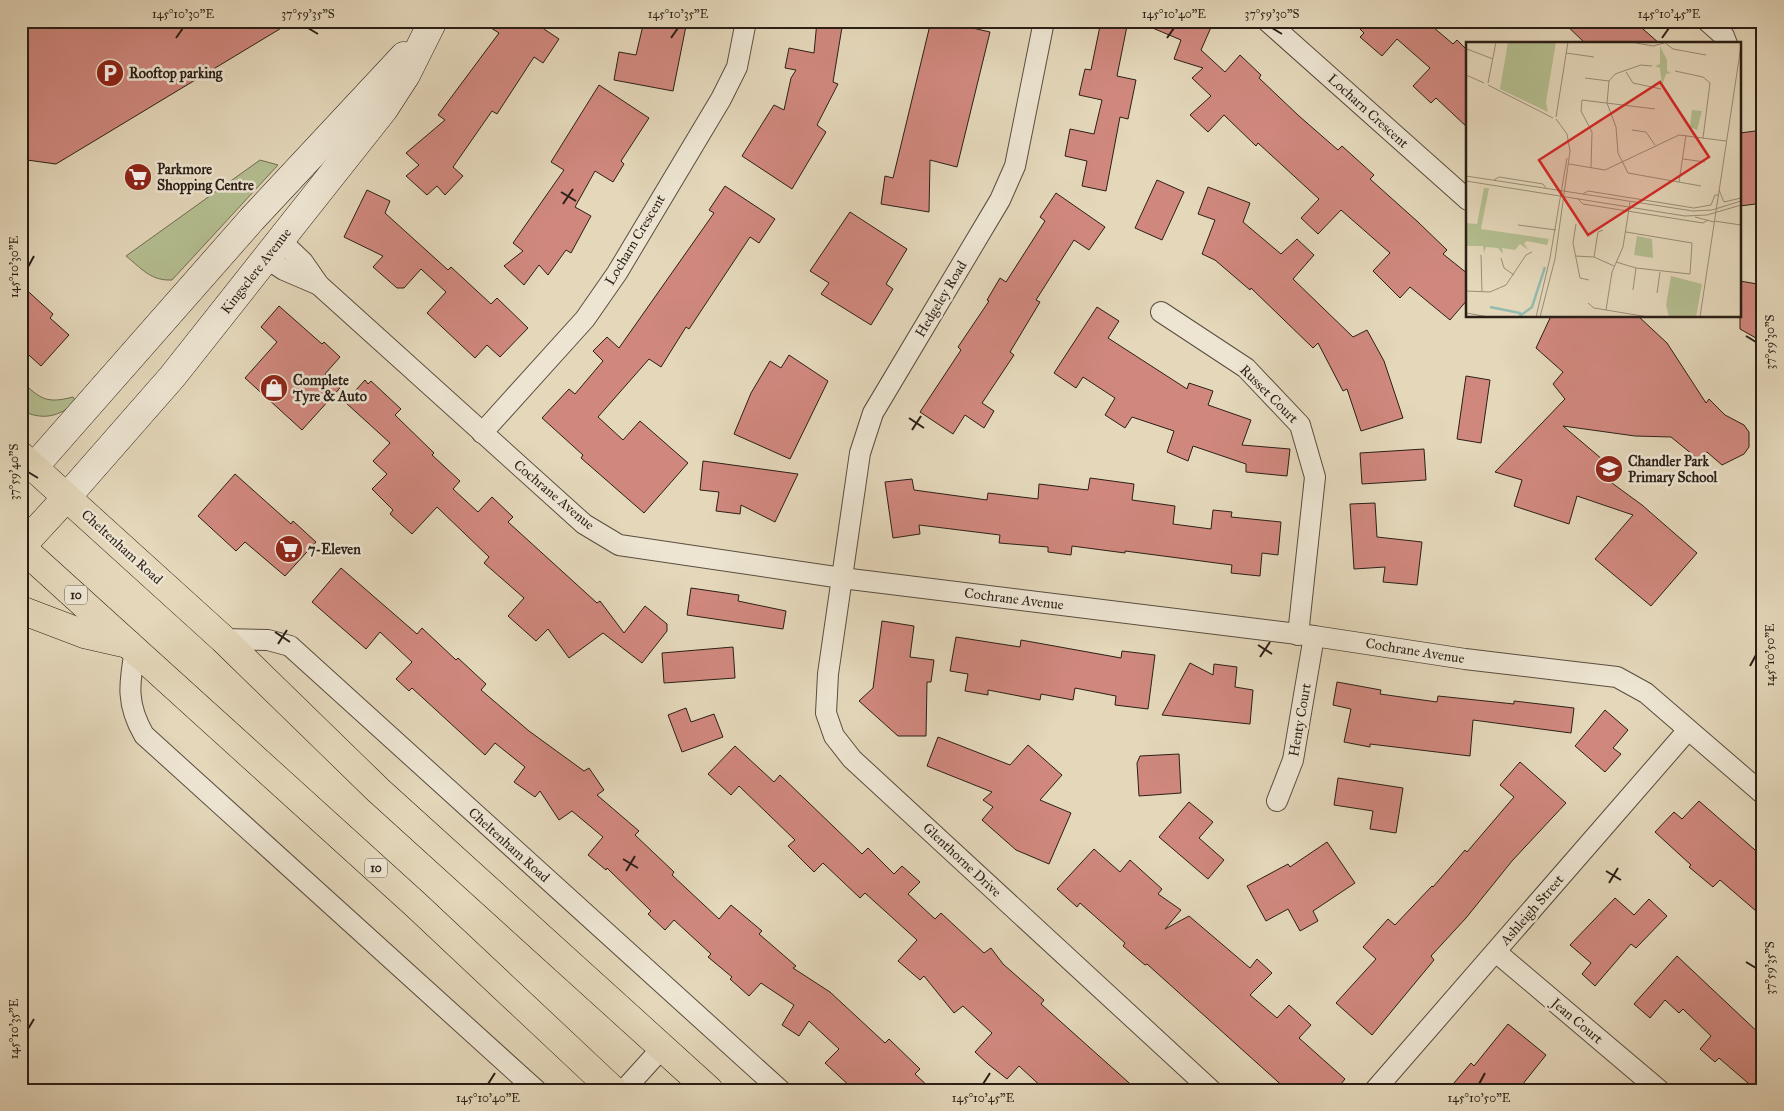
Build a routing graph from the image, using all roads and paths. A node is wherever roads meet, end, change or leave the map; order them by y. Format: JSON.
{"nodes":[{"id":1,"x":746,"y":21,"type":"edge"},
{"id":2,"x":1044,"y":21,"type":"edge"},
{"id":3,"x":1268,"y":21,"type":"edge"},
{"id":4,"x":1706,"y":21,"type":"edge"},
{"id":5,"x":430,"y":26,"type":"edge"},
{"id":6,"x":1726,"y":42,"type":"edge"},
{"id":7,"x":1466,"y":198,"type":"edge"},
{"id":8,"x":252,"y":218,"type":"junction"},
{"id":9,"x":273,"y":249,"type":"junction"},
{"id":10,"x":1161,"y":312,"type":"dead end"},
{"id":11,"x":162,"y":324,"type":"junction"},
{"id":12,"x":192,"y":352,"type":"junction"},
{"id":13,"x":482,"y":433,"type":"junction"},
{"id":14,"x":26,"y":468,"type":"edge"},
{"id":15,"x":66,"y":498,"type":"junction"},
{"id":16,"x":21,"y":547,"type":"edge"},
{"id":17,"x":842,"y":578,"type":"junction"},
{"id":18,"x":21,"y":610,"type":"edge"},
{"id":19,"x":1306,"y":636,"type":"junction"},
{"id":20,"x":223,"y":639,"type":"junction"},
{"id":21,"x":132,"y":647,"type":"junction"},
{"id":22,"x":1688,"y":730,"type":"junction"},
{"id":23,"x":1763,"y":794,"type":"edge"},
{"id":24,"x":1277,"y":801,"type":"dead end"},
{"id":25,"x":1496,"y":952,"type":"junction"},
{"id":26,"x":662,"y":1048,"type":"junction"},
{"id":27,"x":536,"y":1090,"type":"edge"},
{"id":28,"x":613,"y":1090,"type":"edge"},
{"id":29,"x":624,"y":1090,"type":"edge"},
{"id":30,"x":709,"y":1090,"type":"edge"},
{"id":31,"x":780,"y":1090,"type":"edge"},
{"id":32,"x":1210,"y":1090,"type":"edge"},
{"id":33,"x":1375,"y":1090,"type":"edge"},
{"id":34,"x":1659,"y":1090,"type":"edge"}],
"edges":[{"from":1,"to":13,"type":"street","name":"Locharn Crescent"},
{"from":2,"to":17,"type":"street","name":"Hedgeley Road"},
{"from":3,"to":7,"type":"street","name":"Locharn Crescent"},
{"from":4,"to":6,"type":"street"},
{"from":5,"to":8,"type":"main road","name":"Kingsclere Avenue"},
{"from":5,"to":9,"type":"main road","name":"Kingsclere Avenue"},
{"from":8,"to":9,"type":"main road"},
{"from":8,"to":11,"type":"main road","name":"Kingsclere Avenue"},
{"from":9,"to":12,"type":"main road","name":"Kingsclere Avenue"},
{"from":9,"to":13,"type":"street","name":"Cochrane Avenue"},
{"from":10,"to":19,"type":"street","name":"Russet Court"},
{"from":11,"to":12,"type":"main road"},
{"from":11,"to":14,"type":"main road","name":"Kingsclere Avenue"},
{"from":12,"to":15,"type":"main road","name":"Kingsclere Avenue"},
{"from":13,"to":17,"type":"street","name":"Cochrane Avenue"},
{"from":14,"to":15,"type":"main road","name":"Cheltenham Road"},
{"from":15,"to":16,"type":"main road"},
{"from":15,"to":20,"type":"main road","name":"Cheltenham Road"},
{"from":16,"to":21,"type":"main road","number":"10"},
{"from":17,"to":19,"type":"street","name":"Cochrane Avenue"},
{"from":17,"to":32,"type":"street","name":"Glenthorne Drive"},
{"from":18,"to":21,"type":"main road"},
{"from":19,"to":22,"type":"street","name":"Cochrane Avenue"},
{"from":19,"to":24,"type":"street","name":"Henty Court"},
{"from":20,"to":26,"type":"main road","name":"Cheltenham Road"},
{"from":20,"to":31,"type":"street","name":"Cheltenham Road"},
{"from":21,"to":27,"type":"street"},
{"from":21,"to":28,"type":"main road","number":"10"},
{"from":22,"to":23,"type":"street","name":"Cochrane Avenue"},
{"from":22,"to":25,"type":"street","name":"Ashleigh Street"},
{"from":25,"to":33,"type":"street","name":"Ashleigh Street"},
{"from":25,"to":34,"type":"street","name":"Jean Court"},
{"from":26,"to":29,"type":"street"},
{"from":26,"to":30,"type":"main road","name":"Cheltenham Road"}]}
